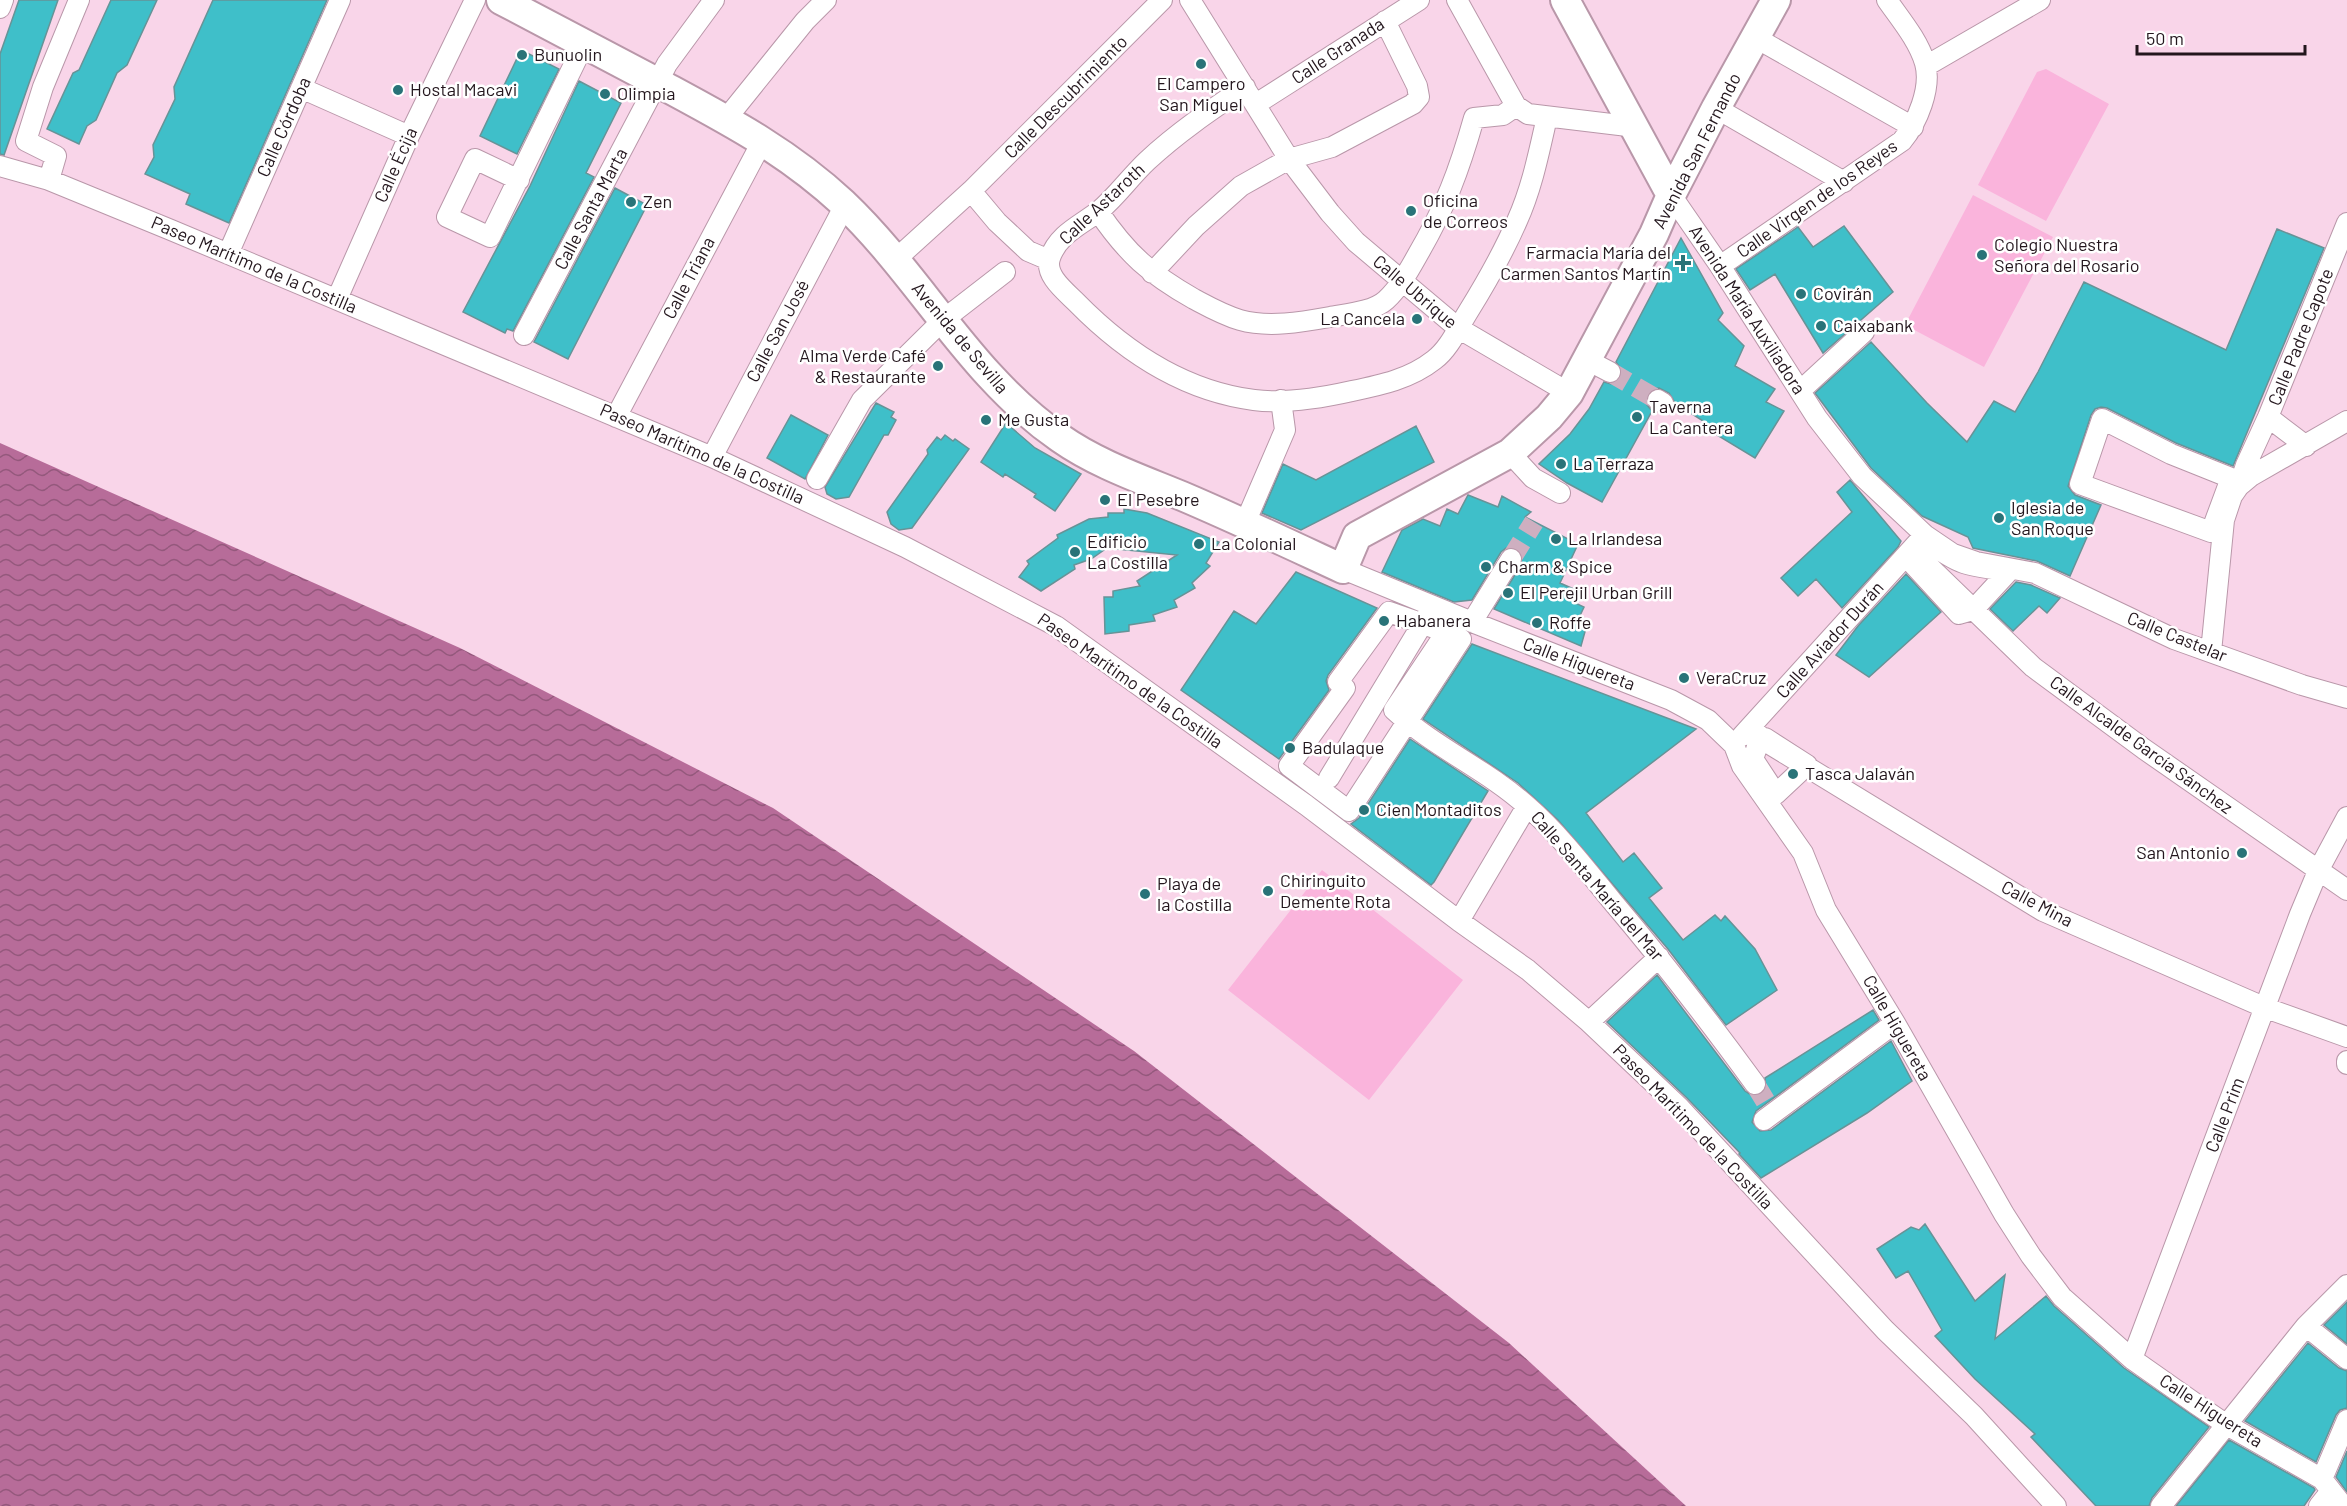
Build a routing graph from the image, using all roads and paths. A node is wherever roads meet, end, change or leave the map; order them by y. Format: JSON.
{"nodes":[{"id":1,"x":3,"y":0,"type":"edge"},
{"id":2,"x":79,"y":0,"type":"edge"},
{"id":3,"x":340,"y":0,"type":"edge"},
{"id":4,"x":475,"y":0,"type":"edge"},
{"id":5,"x":501,"y":0,"type":"edge"},
{"id":6,"x":714,"y":0,"type":"edge"},
{"id":7,"x":826,"y":0,"type":"edge"},
{"id":8,"x":1162,"y":0,"type":"edge"},
{"id":9,"x":1191,"y":0,"type":"edge"},
{"id":10,"x":1419,"y":0,"type":"edge"},
{"id":11,"x":1457,"y":0,"type":"edge"},
{"id":12,"x":1565,"y":0,"type":"edge"},
{"id":13,"x":1776,"y":0,"type":"edge"},
{"id":14,"x":1887,"y":0,"type":"edge"},
{"id":15,"x":2040,"y":0,"type":"edge"},
{"id":16,"x":0,"y":8,"type":"edge"},
{"id":17,"x":1385,"y":21,"type":"junction"},
{"id":18,"x":1756,"y":38,"type":"junction"},
{"id":19,"x":584,"y":44,"type":"junction"},
{"id":20,"x":1926,"y":66,"type":"junction"},
{"id":21,"x":658,"y":83,"type":"junction"},
{"id":22,"x":1245,"y":87,"type":"junction"},
{"id":23,"x":301,"y":88,"type":"junction"},
{"id":24,"x":1256,"y":104,"type":"junction"},
{"id":25,"x":1516,"y":106,"type":"junction"},
{"id":26,"x":1716,"y":108,"type":"junction"},
{"id":27,"x":1547,"y":117,"type":"junction"},
{"id":28,"x":726,"y":119,"type":"junction"},
{"id":29,"x":1636,"y":127,"type":"junction"},
{"id":30,"x":1913,"y":127,"type":"junction"},
{"id":31,"x":409,"y":136,"type":"junction"},
{"id":32,"x":763,"y":140,"type":"junction"},
{"id":33,"x":1289,"y":159,"type":"junction"},
{"id":34,"x":0,"y":166,"type":"edge"},
{"id":35,"x":49,"y":180,"type":"junction"},
{"id":36,"x":519,"y":180,"type":"dead end"},
{"id":37,"x":1845,"y":182,"type":"junction"},
{"id":38,"x":970,"y":192,"type":"junction"},
{"id":39,"x":1671,"y":195,"type":"junction"},
{"id":40,"x":845,"y":205,"type":"junction"},
{"id":41,"x":1098,"y":211,"type":"junction"},
{"id":42,"x":2347,"y":223,"type":"edge"},
{"id":43,"x":228,"y":254,"type":"junction"},
{"id":44,"x":895,"y":260,"type":"junction"},
{"id":45,"x":1049,"y":260,"type":"junction"},
{"id":46,"x":1720,"y":266,"type":"junction"},
{"id":47,"x":1005,"y":272,"type":"dead end"},
{"id":48,"x":1152,"y":273,"type":"junction"},
{"id":49,"x":1402,"y":282,"type":"junction"},
{"id":50,"x":336,"y":299,"type":"junction"},
{"id":51,"x":943,"y":321,"type":"junction"},
{"id":52,"x":1458,"y":328,"type":"junction"},
{"id":53,"x":1864,"y":332,"type":"dead end"},
{"id":54,"x":525,"y":335,"type":"dead end"},
{"id":55,"x":1800,"y":391,"type":"junction"},
{"id":56,"x":1569,"y":393,"type":"junction"},
{"id":57,"x":1281,"y":400,"type":"junction"},
{"id":58,"x":616,"y":417,"type":"junction"},
{"id":59,"x":2268,"y":417,"type":"junction"},
{"id":60,"x":2347,"y":421,"type":"edge"},
{"id":61,"x":2306,"y":446,"type":"junction"},
{"id":62,"x":1510,"y":453,"type":"junction"},
{"id":63,"x":712,"y":457,"type":"junction"},
{"id":64,"x":817,"y":479,"type":"dead end"},
{"id":65,"x":2235,"y":482,"type":"junction"},
{"id":66,"x":1560,"y":493,"type":"dead end"},
{"id":67,"x":1245,"y":523,"type":"junction"},
{"id":68,"x":1925,"y":535,"type":"junction"},
{"id":69,"x":1913,"y":551,"type":"junction"},
{"id":70,"x":1511,"y":559,"type":"tunnel mouth"},
{"id":71,"x":1342,"y":568,"type":"junction"},
{"id":72,"x":2007,"y":568,"type":"junction"},
{"id":73,"x":1433,"y":606,"type":"junction"},
{"id":74,"x":1971,"y":608,"type":"junction"},
{"id":75,"x":1458,"y":623,"type":"junction"},
{"id":76,"x":1422,"y":624,"type":"junction"},
{"id":77,"x":2211,"y":652,"type":"junction"},
{"id":78,"x":2347,"y":698,"type":"edge"},
{"id":79,"x":1407,"y":722,"type":"junction"},
{"id":80,"x":1757,"y":733,"type":"junction"},
{"id":81,"x":1734,"y":745,"type":"junction"},
{"id":82,"x":1806,"y":767,"type":"junction"},
{"id":83,"x":1329,"y":778,"type":"dead end"},
{"id":84,"x":1527,"y":806,"type":"junction"},
{"id":85,"x":2347,"y":817,"type":"edge"},
{"id":86,"x":2318,"y":871,"type":"junction"},
{"id":87,"x":2347,"y":890,"type":"edge"},
{"id":88,"x":1459,"y":921,"type":"junction"},
{"id":89,"x":1659,"y":957,"type":"junction"},
{"id":90,"x":2266,"y":1008,"type":"junction"},
{"id":91,"x":1589,"y":1022,"type":"junction"},
{"id":92,"x":1895,"y":1023,"type":"junction"},
{"id":93,"x":2347,"y":1037,"type":"edge"},
{"id":94,"x":1755,"y":1084,"type":"tunnel mouth"},
{"id":95,"x":1769,"y":1113,"type":"dead end"},
{"id":96,"x":2347,"y":1285,"type":"edge"},
{"id":97,"x":2306,"y":1326,"type":"junction"},
{"id":98,"x":2132,"y":1359,"type":"junction"},
{"id":99,"x":2347,"y":1359,"type":"edge"},
{"id":100,"x":2347,"y":1420,"type":"edge"},
{"id":101,"x":2227,"y":1425,"type":"junction"},
{"id":102,"x":2329,"y":1496,"type":"edge"},
{"id":103,"x":2056,"y":1506,"type":"edge"},
{"id":104,"x":2161,"y":1506,"type":"edge"}],
"edges":[{"from":1,"to":16,"type":"street"},
{"from":2,"to":35,"type":"street"},
{"from":3,"to":23,"type":"street","name":"Calle Córdoba"},
{"from":4,"to":31,"type":"street","name":"Calle Écija"},
{"from":5,"to":19,"type":"street","name":"Avenida de Sevilla"},
{"from":6,"to":21,"type":"street","name":"Calle Santa Marta"},
{"from":7,"to":28,"type":"street"},
{"from":8,"to":38,"type":"street","name":"Calle Descubrimiento"},
{"from":9,"to":22,"type":"street","name":"Calle Ubrique"},
{"from":10,"to":17,"type":"street","name":"Calle Granada"},
{"from":11,"to":25,"type":"street"},
{"from":12,"to":29,"type":"street","name":"Avenida María Auxiliadora"},
{"from":13,"to":18,"type":"street","name":"Avenida San Fernando"},
{"from":14,"to":20,"type":"street","name":"Calle Virgen de los Reyes"},
{"from":15,"to":20,"type":"street"},
{"from":17,"to":24,"type":"street","name":"Calle Granada"},
{"from":17,"to":33,"type":"street"},
{"from":18,"to":26,"type":"street","name":"Avenida San Fernando"},
{"from":18,"to":30,"type":"street"},
{"from":19,"to":21,"type":"street","name":"Avenida de Sevilla"},
{"from":19,"to":36,"type":"street"},
{"from":20,"to":30,"type":"street","name":"Calle Virgen de los Reyes"},
{"from":21,"to":28,"type":"street","name":"Avenida de Sevilla"},
{"from":21,"to":54,"type":"street","name":"Calle Santa Marta"},
{"from":22,"to":24,"type":"street","name":"Calle Ubrique"},
{"from":22,"to":41,"type":"street","name":"Calle Astaroth"},
{"from":23,"to":31,"type":"street"},
{"from":23,"to":43,"type":"street","name":"Calle Córdoba"},
{"from":24,"to":33,"type":"street","name":"Calle Ubrique"},
{"from":25,"to":27,"type":"street"},
{"from":25,"to":49,"type":"street"},
{"from":26,"to":37,"type":"street"},
{"from":26,"to":39,"type":"street","name":"Avenida San Fernando"},
{"from":27,"to":29,"type":"street"},
{"from":27,"to":52,"type":"street","name":"Calle Astaroth"},
{"from":28,"to":32,"type":"street","name":"Avenida de Sevilla"},
{"from":29,"to":39,"type":"street","name":"Avenida María Auxiliadora"},
{"from":30,"to":37,"type":"street","name":"Calle Virgen de los Reyes"},
{"from":31,"to":50,"type":"street","name":"Calle Écija"},
{"from":32,"to":40,"type":"street","name":"Avenida de Sevilla"},
{"from":32,"to":58,"type":"street","name":"Calle Triana"},
{"from":33,"to":48,"type":"street"},
{"from":33,"to":49,"type":"street","name":"Calle Ubrique"},
{"from":34,"to":35,"type":"street","name":"Paseo Marítimo de la Costilla"},
{"from":35,"to":43,"type":"street","name":"Paseo Marítimo de la Costilla"},
{"from":37,"to":46,"type":"street","name":"Calle Virgen de los Reyes"},
{"from":38,"to":44,"type":"street","name":"Calle Descubrimiento"},
{"from":38,"to":45,"type":"street"},
{"from":39,"to":46,"type":"street","name":"Avenida María Auxiliadora"},
{"from":39,"to":56,"type":"street","name":"Avenida San Fernando"},
{"from":40,"to":44,"type":"street","name":"Avenida de Sevilla"},
{"from":40,"to":63,"type":"street","name":"Calle San José"},
{"from":41,"to":45,"type":"street","name":"Calle Astaroth"},
{"from":41,"to":48,"type":"street"},
{"from":42,"to":59,"type":"street","name":"Calle Padre Capote"},
{"from":43,"to":50,"type":"street","name":"Paseo Marítimo de la Costilla"},
{"from":44,"to":51,"type":"street","name":"Avenida de Sevilla"},
{"from":45,"to":57,"type":"street","name":"Calle Astaroth"},
{"from":46,"to":55,"type":"street","name":"Avenida María Auxiliadora"},
{"from":47,"to":51,"type":"street"},
{"from":48,"to":49,"type":"street"},
{"from":49,"to":52,"type":"street","name":"Calle Ubrique"},
{"from":50,"to":58,"type":"street","name":"Paseo Marítimo de la Costilla"},
{"from":51,"to":64,"type":"street"},
{"from":51,"to":67,"type":"street","name":"Avenida de Sevilla"},
{"from":52,"to":56,"type":"street","name":"Calle Ubrique"},
{"from":52,"to":57,"type":"street","name":"Calle Astaroth"},
{"from":53,"to":55,"type":"street"},
{"from":55,"to":68,"type":"street","name":"Avenida María Auxiliadora"},
{"from":56,"to":62,"type":"street","name":"Avenida San Fernando"},
{"from":57,"to":67,"type":"street"},
{"from":58,"to":63,"type":"street","name":"Paseo Marítimo de la Costilla"},
{"from":59,"to":61,"type":"street","name":"Calle Padre Capote"},
{"from":59,"to":65,"type":"street","name":"Calle Padre Capote"},
{"from":60,"to":61,"type":"street"},
{"from":61,"to":65,"type":"street"},
{"from":62,"to":66,"type":"street"},
{"from":62,"to":71,"type":"street","name":"Avenida San Fernando"},
{"from":63,"to":88,"type":"street","name":"Paseo Marítimo de la Costilla"},
{"from":65,"to":65,"type":"street"},
{"from":65,"to":77,"type":"street"},
{"from":67,"to":71,"type":"street","name":"Avenida de Sevilla"},
{"from":68,"to":69,"type":"street","name":"Calle Aviador Durán"},
{"from":68,"to":72,"type":"street","name":"Avenida María Auxiliadora"},
{"from":69,"to":72,"type":"street"},
{"from":69,"to":74,"type":"street"},
{"from":69,"to":80,"type":"street","name":"Calle Aviador Durán"},
{"from":70,"to":75,"type":"street"},
{"from":71,"to":73,"type":"street","name":"Avenida de Sevilla"},
{"from":72,"to":74,"type":"street"},
{"from":72,"to":77,"type":"street","name":"Calle Castelar"},
{"from":73,"to":75,"type":"street","name":"Avenida de Sevilla"},
{"from":73,"to":76,"type":"street"},
{"from":74,"to":86,"type":"street","name":"Calle Alcalde García Sánchez"},
{"from":75,"to":76,"type":"street"},
{"from":75,"to":79,"type":"street"},
{"from":75,"to":81,"type":"street","name":"Calle Higuereta"},
{"from":76,"to":79,"type":"street"},
{"from":76,"to":83,"type":"street"},
{"from":77,"to":78,"type":"street","name":"Calle Castelar"},
{"from":79,"to":84,"type":"street","name":"Calle Santa María del Mar"},
{"from":80,"to":81,"type":"street","name":"Calle Aviador Durán"},
{"from":80,"to":82,"type":"street","name":"Calle Mina"},
{"from":80,"to":82,"type":"street"},
{"from":81,"to":92,"type":"street","name":"Calle Higuereta"},
{"from":82,"to":90,"type":"street","name":"Calle Mina"},
{"from":84,"to":88,"type":"street"},
{"from":84,"to":89,"type":"street","name":"Calle Santa María del Mar"},
{"from":85,"to":86,"type":"street","name":"Calle Prim"},
{"from":86,"to":87,"type":"street","name":"Calle Alcalde García Sánchez"},
{"from":86,"to":90,"type":"street","name":"Calle Prim"},
{"from":88,"to":91,"type":"street","name":"Paseo Marítimo de la Costilla"},
{"from":89,"to":91,"type":"street"},
{"from":89,"to":94,"type":"street","name":"Calle Santa María del Mar"},
{"from":90,"to":93,"type":"street","name":"Calle Mina"},
{"from":90,"to":98,"type":"street","name":"Calle Prim"},
{"from":91,"to":103,"type":"street","name":"Paseo Marítimo de la Costilla"},
{"from":92,"to":95,"type":"street"},
{"from":92,"to":98,"type":"street","name":"Calle Higuereta"},
{"from":96,"to":97,"type":"street"},
{"from":97,"to":99,"type":"street"},
{"from":97,"to":101,"type":"street"},
{"from":98,"to":101,"type":"street","name":"Calle Higuereta"},
{"from":100,"to":102,"type":"street"},
{"from":101,"to":102,"type":"street","name":"Calle Higuereta"},
{"from":101,"to":104,"type":"street"}]}
